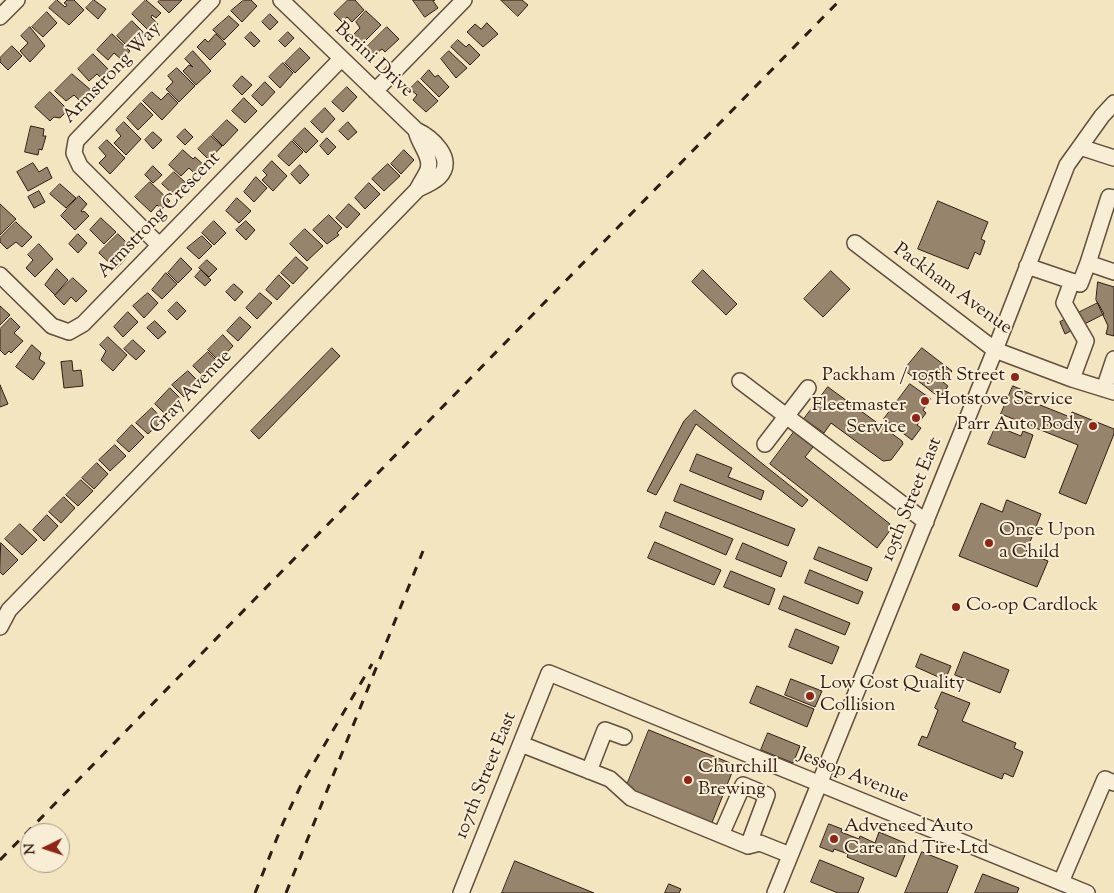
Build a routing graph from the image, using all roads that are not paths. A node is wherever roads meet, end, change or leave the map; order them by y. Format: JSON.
{"nodes":[{"id":1,"x":17,"y":0,"type":"edge"},
{"id":2,"x":212,"y":0,"type":"edge"},
{"id":3,"x":281,"y":0,"type":"edge"},
{"id":4,"x":464,"y":0,"type":"edge"},
{"id":5,"x":0,"y":17,"type":"edge"},
{"id":6,"x":341,"y":60,"type":"junction"},
{"id":7,"x":375,"y":91,"type":"junction"},
{"id":8,"x":1114,"y":103,"type":"edge"},
{"id":9,"x":416,"y":130,"type":"joint"},
{"id":10,"x":1080,"y":147,"type":"junction"},
{"id":11,"x":1114,"y":158,"type":"edge"},
{"id":12,"x":1114,"y":198,"type":"edge"},
{"id":13,"x":855,"y":243,"type":"dead end"},
{"id":14,"x":159,"y":245,"type":"junction"},
{"id":15,"x":1088,"y":263,"type":"junction"},
{"id":16,"x":1027,"y":266,"type":"junction"},
{"id":17,"x":1114,"y":272,"type":"edge"},
{"id":18,"x":0,"y":275,"type":"edge"},
{"id":19,"x":1072,"y":281,"type":"junction"},
{"id":20,"x":995,"y":350,"type":"junction"},
{"id":21,"x":1114,"y":359,"type":"edge"},
{"id":22,"x":1072,"y":379,"type":"junction"},
{"id":23,"x":740,"y":381,"type":"dead end"},
{"id":24,"x":808,"y":388,"type":"dead end"},
{"id":25,"x":1109,"y":391,"type":"edge"},
{"id":26,"x":787,"y":417,"type":"junction"},
{"id":27,"x":766,"y":444,"type":"dead end"},
{"id":28,"x":926,"y":522,"type":"junction"},
{"id":29,"x":0,"y":627,"type":"edge"},
{"id":30,"x":549,"y":673,"type":"joint"},
{"id":31,"x":624,"y":737,"type":"dead end"},
{"id":32,"x":521,"y":744,"type":"junction"},
{"id":33,"x":589,"y":771,"type":"junction"},
{"id":34,"x":1114,"y":782,"type":"edge"},
{"id":35,"x":819,"y":784,"type":"junction"},
{"id":36,"x":720,"y":835,"type":"junction"},
{"id":37,"x":748,"y":846,"type":"junction"},
{"id":38,"x":790,"y":856,"type":"junction"},
{"id":39,"x":1061,"y":882,"type":"junction"},
{"id":40,"x":461,"y":893,"type":"edge"},
{"id":41,"x":775,"y":893,"type":"edge"},
{"id":42,"x":1087,"y":893,"type":"edge"}],
"edges":[{"from":1,"to":5,"type":"street"},
{"from":2,"to":14,"type":"street","name":"Armstrong Way"},
{"from":3,"to":6,"type":"street","name":"Berini Drive"},
{"from":4,"to":7,"type":"street"},
{"from":6,"to":7,"type":"street","name":"Berini Drive"},
{"from":6,"to":14,"type":"street","name":"Armstrong Crescent"},
{"from":7,"to":9,"type":"street","name":"Berini Drive"},
{"from":8,"to":10,"type":"street","name":"105th Street East"},
{"from":9,"to":29,"type":"street","name":"Gray Avenue"},
{"from":10,"to":11,"type":"street"},
{"from":10,"to":16,"type":"street","name":"105th Street East"},
{"from":12,"to":15,"type":"street"},
{"from":13,"to":20,"type":"street","name":"Packham Avenue"},
{"from":14,"to":18,"type":"street","name":"Armstrong Crescent"},
{"from":15,"to":17,"type":"street"},
{"from":15,"to":19,"type":"street"},
{"from":16,"to":19,"type":"street"},
{"from":16,"to":20,"type":"street","name":"105th Street East"},
{"from":19,"to":22,"type":"street"},
{"from":20,"to":22,"type":"street","name":"Packham Avenue"},
{"from":20,"to":28,"type":"street","name":"105th Street East"},
{"from":21,"to":25,"type":"street"},
{"from":22,"to":25,"type":"street","name":"Packham Avenue"},
{"from":23,"to":26,"type":"street"},
{"from":24,"to":26,"type":"street"},
{"from":26,"to":27,"type":"street"},
{"from":26,"to":28,"type":"street"},
{"from":28,"to":35,"type":"street","name":"105th Street East"},
{"from":30,"to":32,"type":"street","name":"107th Street East"},
{"from":30,"to":35,"type":"street","name":"Jessop Avenue"},
{"from":31,"to":33,"type":"street"},
{"from":32,"to":33,"type":"street"},
{"from":32,"to":40,"type":"street","name":"107th Street East"},
{"from":33,"to":36,"type":"street"},
{"from":34,"to":39,"type":"street"},
{"from":35,"to":38,"type":"street","name":"105th Street East"},
{"from":35,"to":39,"type":"street","name":"Jessop Avenue"},
{"from":36,"to":37,"type":"street"},
{"from":36,"to":37,"type":"street"},
{"from":37,"to":38,"type":"street"},
{"from":38,"to":41,"type":"street","name":"105th Street East"},
{"from":39,"to":42,"type":"street","name":"Jessop Avenue"}]}
